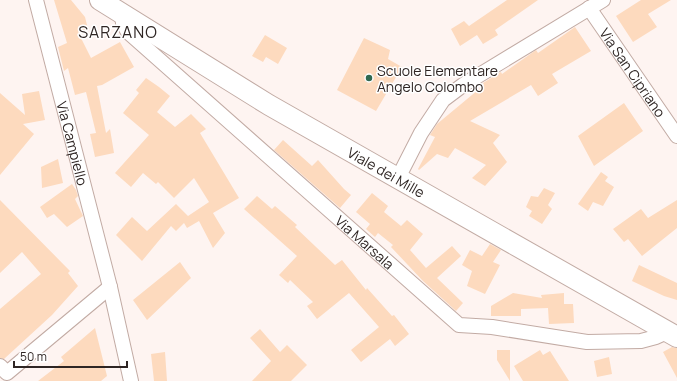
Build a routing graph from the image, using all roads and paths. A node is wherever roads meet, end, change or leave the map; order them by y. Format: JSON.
{"nodes":[{"id":1,"x":36,"y":0,"type":"edge"},
{"id":2,"x":100,"y":0,"type":"edge"},
{"id":3,"x":603,"y":0,"type":"edge"},
{"id":4,"x":589,"y":8,"type":"junction"},
{"id":5,"x":122,"y":14,"type":"junction"},
{"id":6,"x":677,"y":136,"type":"edge"},
{"id":7,"x":398,"y":178,"type":"junction"},
{"id":8,"x":110,"y":287,"type":"junction"},
{"id":9,"x":672,"y":335,"type":"edge"},
{"id":10,"x":0,"y":366,"type":"edge"},
{"id":11,"x":131,"y":381,"type":"edge"}],
"edges":[{"from":1,"to":8,"type":"street","name":"Via Campiello"},
{"from":2,"to":5,"type":"main road","name":"Viale dei Mille"},
{"from":3,"to":4,"type":"street"},
{"from":4,"to":6,"type":"street","name":"Via San Cipriano"},
{"from":4,"to":7,"type":"street"},
{"from":5,"to":7,"type":"main road","name":"Viale dei Mille"},
{"from":5,"to":9,"type":"street","name":"Via Marsala"},
{"from":7,"to":9,"type":"main road","name":"Viale dei Mille"},
{"from":8,"to":10,"type":"street"},
{"from":8,"to":11,"type":"street","name":"Via Campiello"}]}
